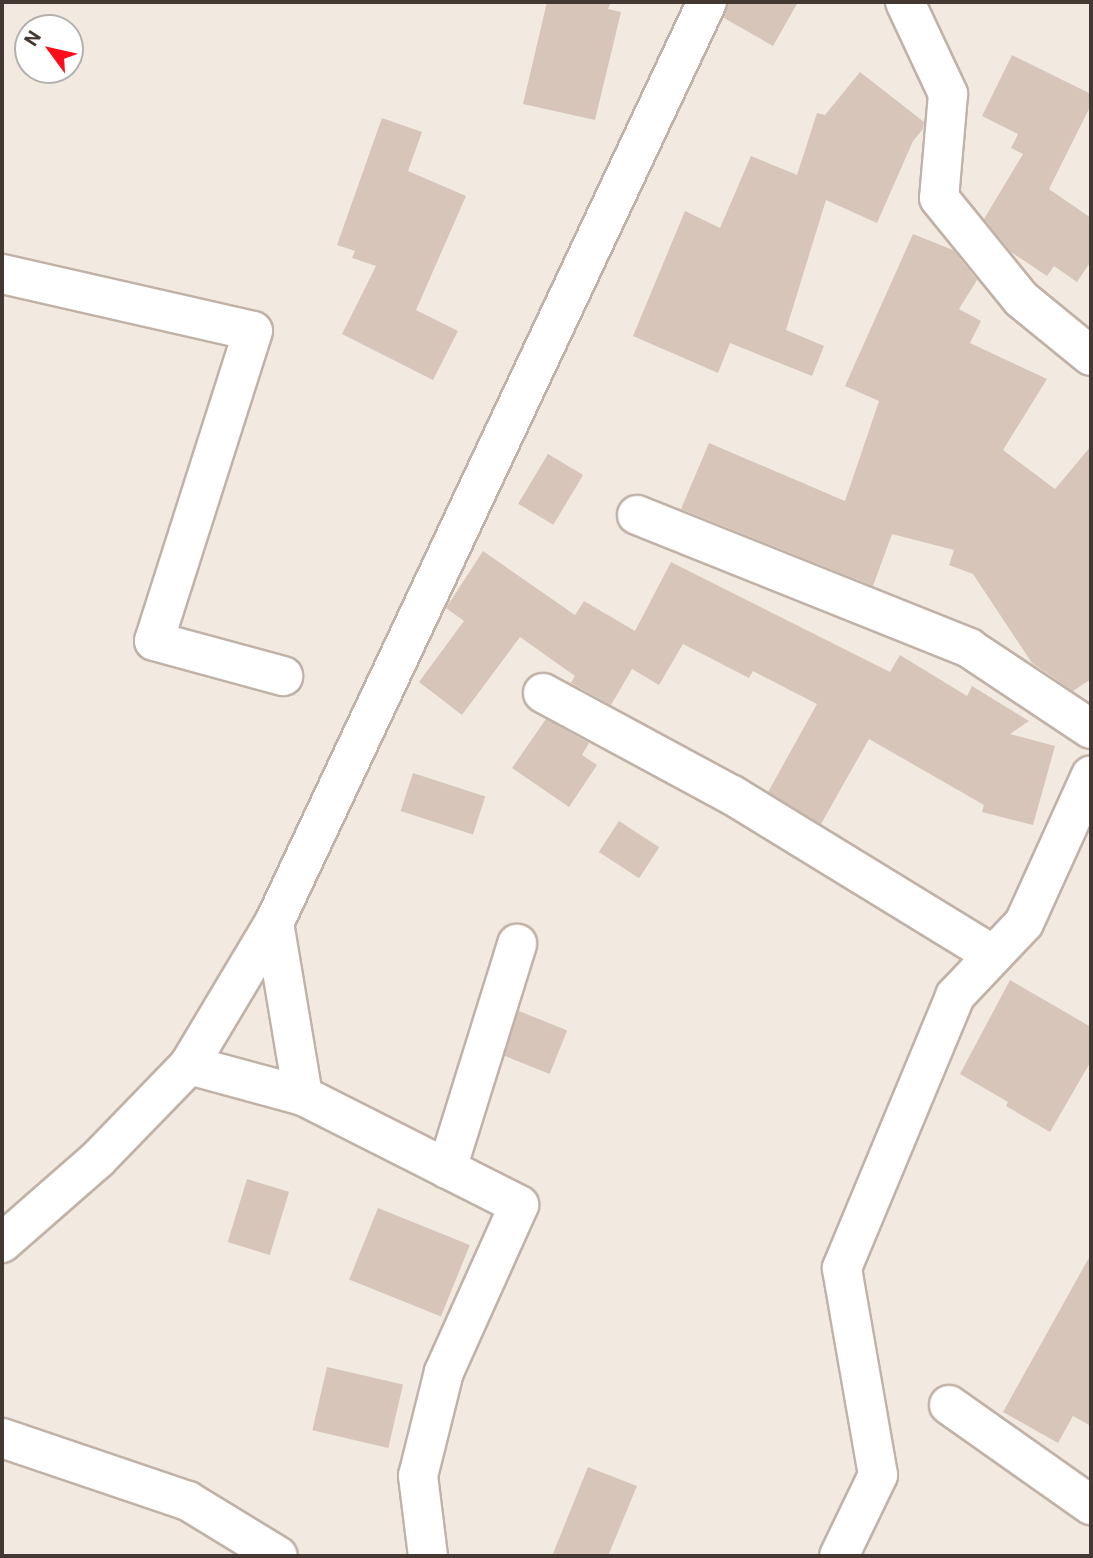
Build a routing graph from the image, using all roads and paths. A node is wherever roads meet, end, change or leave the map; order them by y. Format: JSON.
{"nodes":[{"id":1,"x":707,"y":2,"type":"edge"},
{"id":2,"x":905,"y":2,"type":"edge"},
{"id":3,"x":2,"y":274,"type":"edge"},
{"id":4,"x":1091,"y":356,"type":"edge"},
{"id":5,"x":637,"y":515,"type":"dead end"},
{"id":6,"x":283,"y":676,"type":"dead end"},
{"id":7,"x":543,"y":693,"type":"dead end"},
{"id":8,"x":1091,"y":729,"type":"edge"},
{"id":9,"x":1091,"y":775,"type":"edge"},
{"id":10,"x":274,"y":923,"type":"junction"},
{"id":11,"x":517,"y":944,"type":"dead end"},
{"id":12,"x":993,"y":956,"type":"junction"},
{"id":13,"x":189,"y":1065,"type":"junction"},
{"id":14,"x":303,"y":1096,"type":"junction"},
{"id":15,"x":447,"y":1169,"type":"junction"},
{"id":16,"x":2,"y":1243,"type":"edge"},
{"id":17,"x":949,"y":1405,"type":"dead end"},
{"id":18,"x":2,"y":1438,"type":"edge"},
{"id":19,"x":1091,"y":1505,"type":"edge"},
{"id":20,"x":278,"y":1556,"type":"edge"},
{"id":21,"x":428,"y":1556,"type":"edge"},
{"id":22,"x":838,"y":1556,"type":"edge"}],
"edges":[{"from":1,"to":10,"type":"street"},
{"from":2,"to":4,"type":"street"},
{"from":3,"to":6,"type":"street"},
{"from":5,"to":8,"type":"street"},
{"from":7,"to":12,"type":"street"},
{"from":9,"to":12,"type":"street"},
{"from":10,"to":13,"type":"street"},
{"from":10,"to":14,"type":"street"},
{"from":11,"to":15,"type":"street"},
{"from":12,"to":22,"type":"street"},
{"from":13,"to":14,"type":"street"},
{"from":13,"to":16,"type":"street"},
{"from":14,"to":15,"type":"street"},
{"from":15,"to":21,"type":"street"},
{"from":17,"to":19,"type":"street"},
{"from":18,"to":20,"type":"street"}]}
